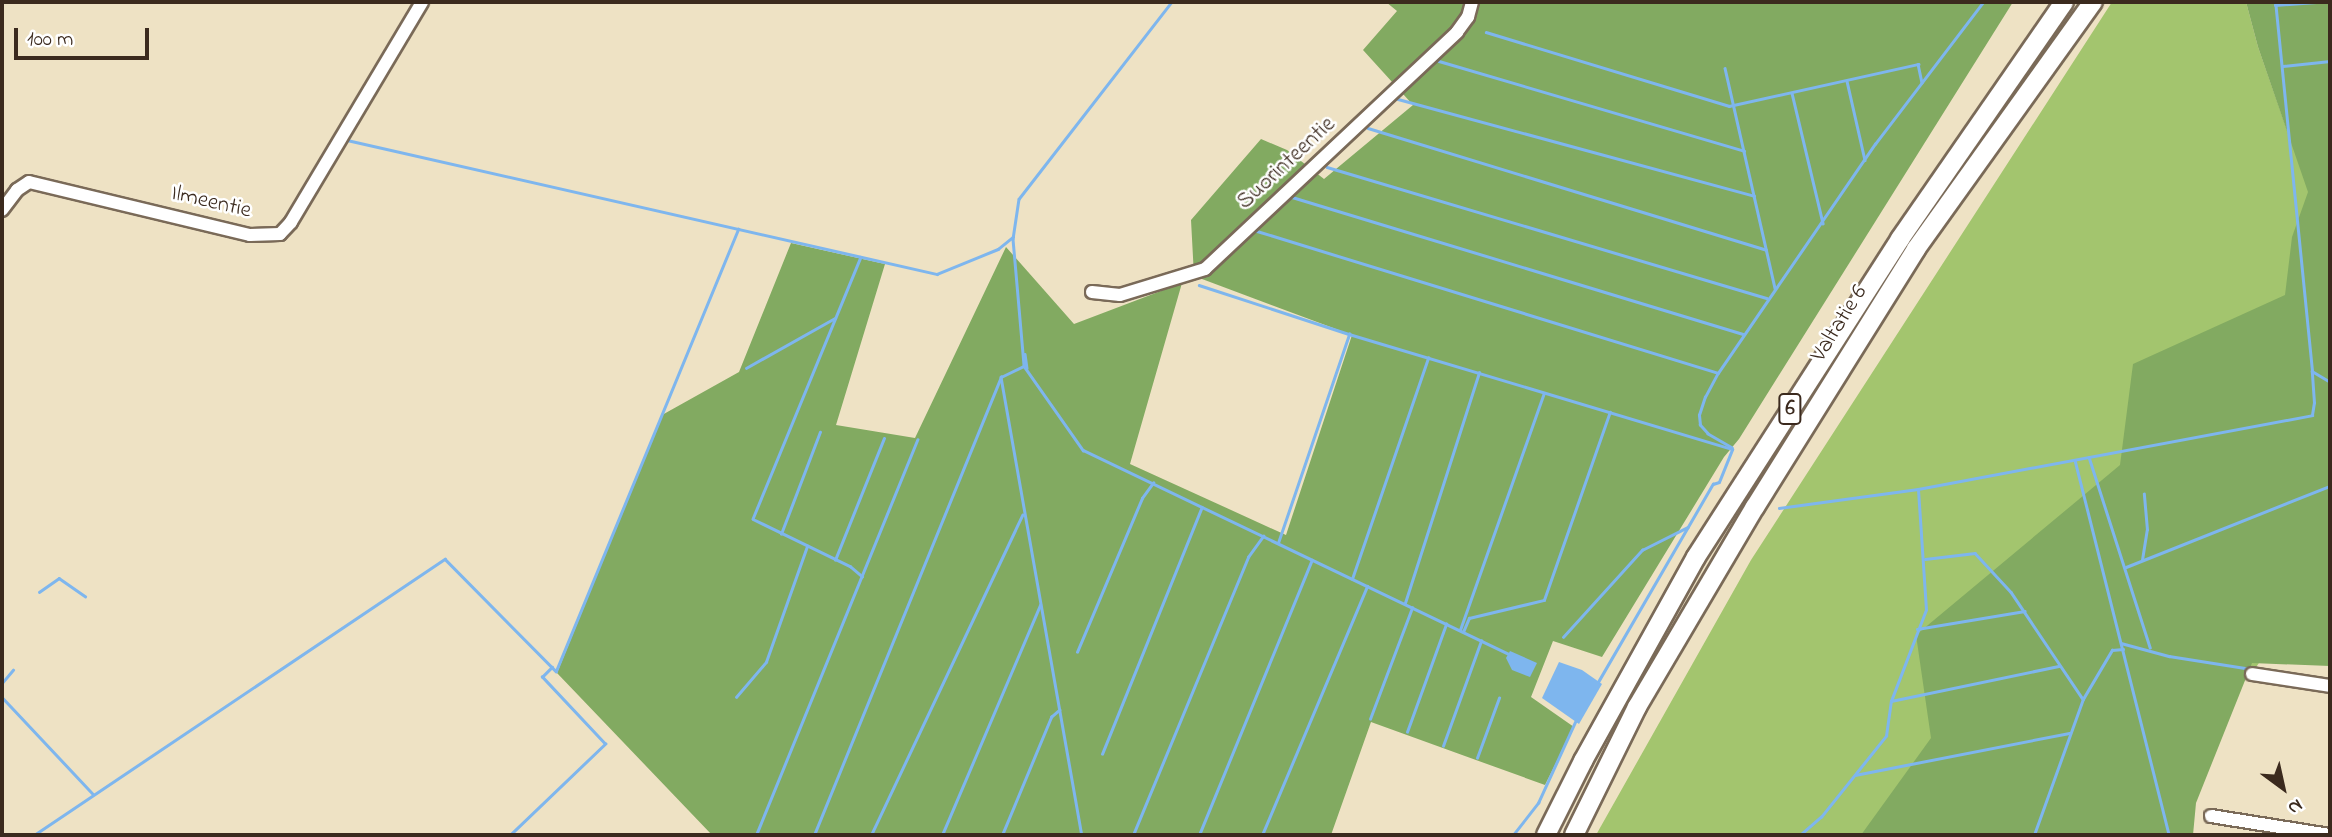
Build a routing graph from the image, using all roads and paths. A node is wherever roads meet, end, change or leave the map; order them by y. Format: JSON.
{"nodes":[{"id":1,"x":422,"y":2,"type":"edge"},
{"id":2,"x":1472,"y":2,"type":"edge"},
{"id":3,"x":2064,"y":2,"type":"edge"},
{"id":4,"x":2092,"y":2,"type":"edge"},
{"id":5,"x":2,"y":211,"type":"edge"},
{"id":6,"x":1092,"y":292,"type":"dead end"},
{"id":7,"x":2252,"y":674,"type":"dead end"},
{"id":8,"x":2330,"y":686,"type":"edge"},
{"id":9,"x":2211,"y":816,"type":"dead end"},
{"id":10,"x":1546,"y":835,"type":"edge"},
{"id":11,"x":1574,"y":835,"type":"edge"},
{"id":12,"x":2330,"y":835,"type":"edge"}],
"edges":[{"from":1,"to":5,"type":"street","name":"Ilmeentie"},
{"from":2,"to":6,"type":"street","name":"Suorinteentie"},
{"from":3,"to":10,"type":"highway","name":"Valtatie 6","number":"6"},
{"from":4,"to":11,"type":"highway","name":"Valtatie 6","number":"6"},
{"from":7,"to":8,"type":"street"},
{"from":9,"to":12,"type":"street"}]}
